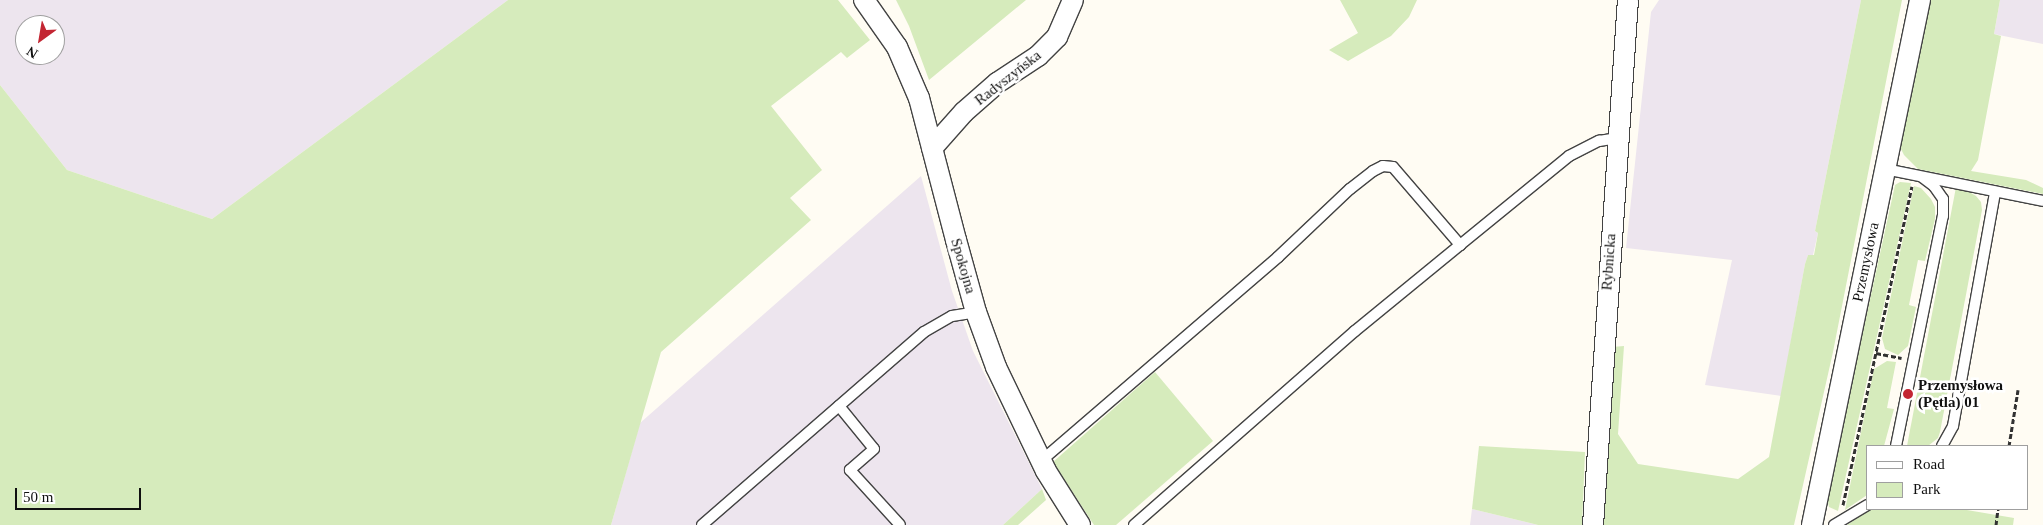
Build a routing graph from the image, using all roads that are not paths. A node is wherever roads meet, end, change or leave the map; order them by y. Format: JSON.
{"nodes":[{"id":1,"x":864,"y":0,"type":"edge"},
{"id":2,"x":1073,"y":0,"type":"edge"},
{"id":3,"x":1628,"y":0,"type":"edge"},
{"id":4,"x":1920,"y":0,"type":"edge"},
{"id":5,"x":1618,"y":138,"type":"junction"},
{"id":6,"x":932,"y":148,"type":"junction"},
{"id":7,"x":1885,"y":169,"type":"junction"},
{"id":8,"x":1918,"y":176,"type":"junction"},
{"id":9,"x":1995,"y":192,"type":"junction"},
{"id":10,"x":2043,"y":201,"type":"edge"},
{"id":11,"x":1460,"y":245,"type":"junction"},
{"id":12,"x":976,"y":312,"type":"junction"},
{"id":13,"x":839,"y":406,"type":"junction"},
{"id":14,"x":1896,"y":445,"type":"edge"},
{"id":15,"x":1943,"y":445,"type":"edge"},
{"id":16,"x":1041,"y":461,"type":"junction"},
{"id":17,"x":1866,"y":506,"type":"edge"},
{"id":18,"x":1837,"y":524,"type":"edge"},
{"id":19,"x":702,"y":525,"type":"edge"},
{"id":20,"x":900,"y":525,"type":"edge"},
{"id":21,"x":1080,"y":525,"type":"edge"},
{"id":22,"x":1134,"y":525,"type":"edge"},
{"id":23,"x":1593,"y":525,"type":"edge"},
{"id":24,"x":1812,"y":525,"type":"edge"}],
"edges":[{"from":1,"to":6,"type":"street","name":"Spokojna"},
{"from":2,"to":6,"type":"street","name":"Radyszyńska"},
{"from":3,"to":5,"type":"street","name":"Rybnicka"},
{"from":4,"to":7,"type":"street","name":"Przemysłowa"},
{"from":5,"to":11,"type":"lane"},
{"from":5,"to":23,"type":"street","name":"Rybnicka"},
{"from":6,"to":12,"type":"street","name":"Spokojna"},
{"from":7,"to":8,"type":"lane"},
{"from":7,"to":24,"type":"street","name":"Przemysłowa"},
{"from":8,"to":9,"type":"lane"},
{"from":8,"to":14,"type":"lane"},
{"from":9,"to":10,"type":"lane"},
{"from":9,"to":15,"type":"lane"},
{"from":11,"to":16,"type":"lane"},
{"from":11,"to":22,"type":"lane"},
{"from":12,"to":13,"type":"lane"},
{"from":12,"to":16,"type":"street","name":"Spokojna"},
{"from":13,"to":19,"type":"lane"},
{"from":13,"to":20,"type":"lane"},
{"from":16,"to":21,"type":"street","name":"Spokojna"},
{"from":17,"to":18,"type":"lane"}]}
